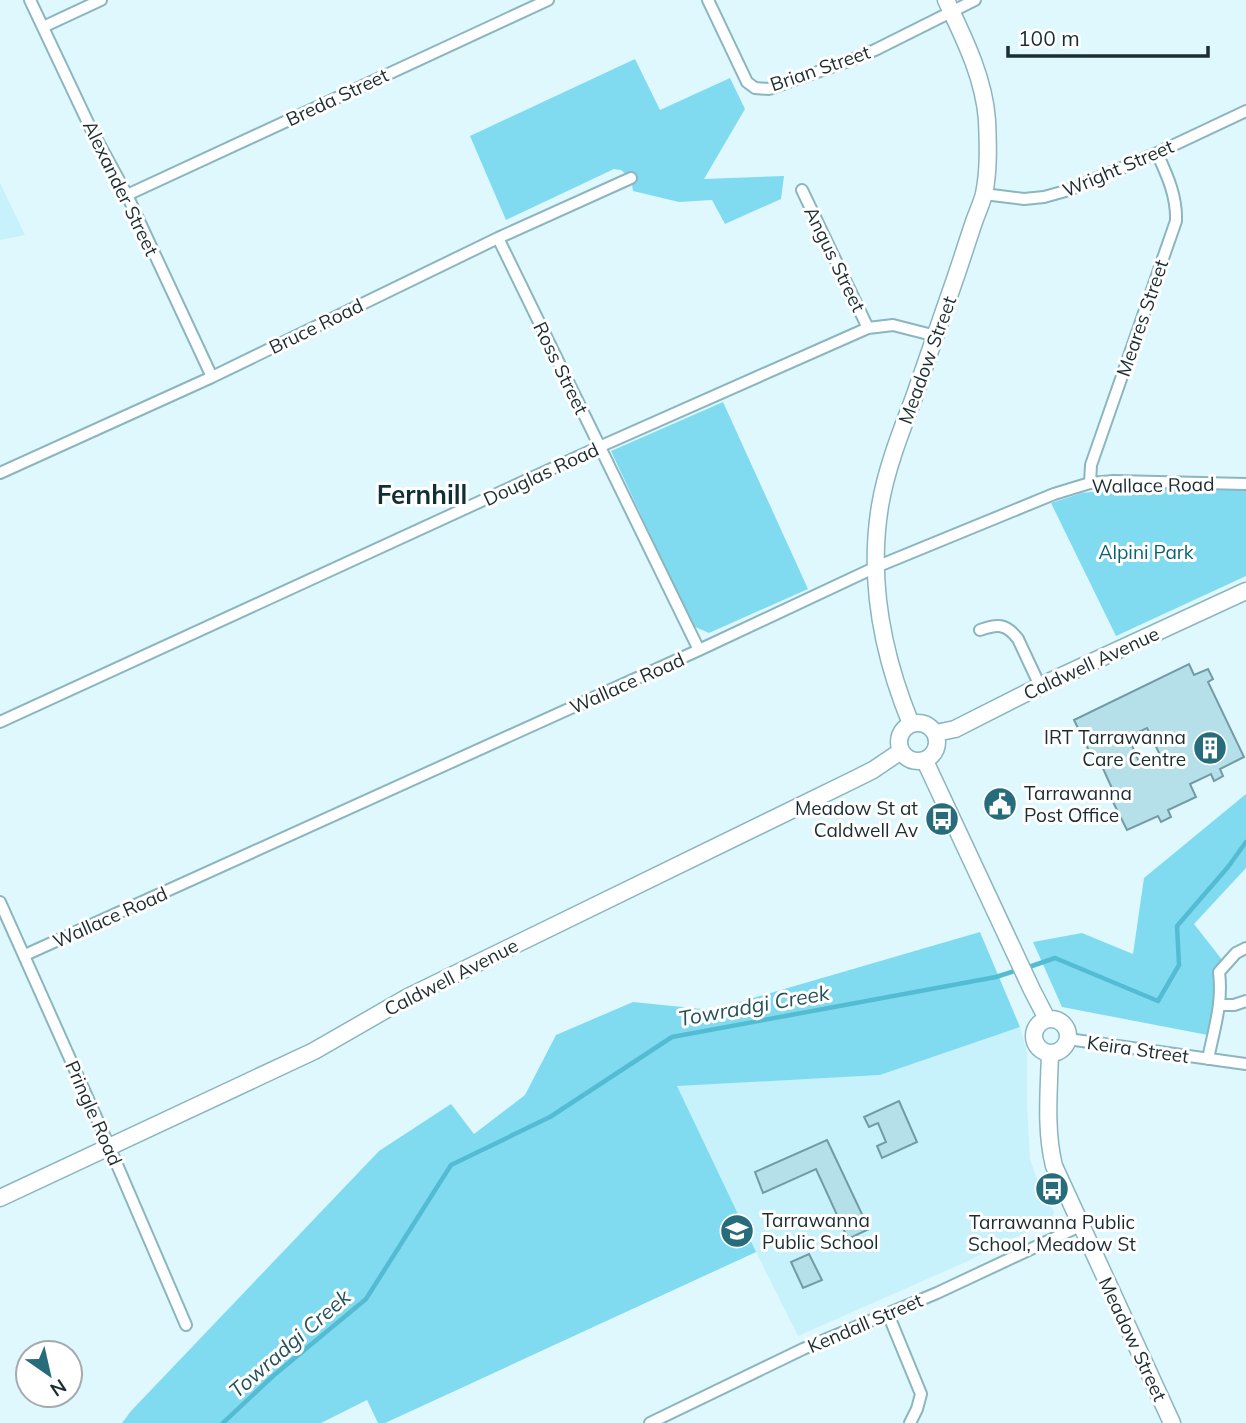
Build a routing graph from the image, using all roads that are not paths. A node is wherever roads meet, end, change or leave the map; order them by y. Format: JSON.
{"nodes":[{"id":1,"x":30,"y":0,"type":"edge"},
{"id":2,"x":101,"y":0,"type":"edge"},
{"id":3,"x":548,"y":0,"type":"edge"},
{"id":4,"x":708,"y":0,"type":"edge"},
{"id":5,"x":975,"y":0,"type":"edge"},
{"id":6,"x":948,"y":6,"type":"edge"},
{"id":7,"x":43,"y":27,"type":"junction"},
{"id":8,"x":1246,"y":111,"type":"edge"},
{"id":9,"x":1157,"y":153,"type":"junction"},
{"id":10,"x":631,"y":178,"type":"dead end"},
{"id":11,"x":802,"y":190,"type":"dead end"},
{"id":12,"x":984,"y":194,"type":"junction"},
{"id":13,"x":127,"y":195,"type":"junction"},
{"id":14,"x":498,"y":238,"type":"junction"},
{"id":15,"x":868,"y":328,"type":"junction"},
{"id":16,"x":936,"y":336,"type":"junction"},
{"id":17,"x":212,"y":377,"type":"junction"},
{"id":18,"x":599,"y":447,"type":"junction"},
{"id":19,"x":0,"y":473,"type":"edge"},
{"id":20,"x":1090,"y":483,"type":"junction"},
{"id":21,"x":1246,"y":484,"type":"edge"},
{"id":22,"x":876,"y":567,"type":"junction"},
{"id":23,"x":1246,"y":591,"type":"edge"},
{"id":24,"x":980,"y":630,"type":"dead end"},
{"id":25,"x":699,"y":650,"type":"junction"},
{"id":26,"x":1040,"y":686,"type":"junction"},
{"id":27,"x":0,"y":722,"type":"edge"},
{"id":28,"x":911,"y":724,"type":"junction"},
{"id":29,"x":936,"y":733,"type":"junction"},
{"id":30,"x":901,"y":751,"type":"junction"},
{"id":31,"x":925,"y":761,"type":"junction"},
{"id":32,"x":0,"y":902,"type":"edge"},
{"id":33,"x":1246,"y":948,"type":"edge"},
{"id":34,"x":25,"y":955,"type":"junction"},
{"id":35,"x":1246,"y":1001,"type":"edge"},
{"id":36,"x":1220,"y":1005,"type":"junction"},
{"id":37,"x":1046,"y":1019,"type":"junction"},
{"id":38,"x":1068,"y":1039,"type":"junction"},
{"id":39,"x":1050,"y":1053,"type":"junction"},
{"id":40,"x":1209,"y":1059,"type":"junction"},
{"id":41,"x":1246,"y":1064,"type":"edge"},
{"id":42,"x":109,"y":1146,"type":"junction"},
{"id":43,"x":0,"y":1198,"type":"edge"},
{"id":44,"x":1080,"y":1226,"type":"junction"},
{"id":45,"x":888,"y":1314,"type":"junction"},
{"id":46,"x":186,"y":1325,"type":"dead end"},
{"id":47,"x":650,"y":1423,"type":"edge"},
{"id":48,"x":910,"y":1423,"type":"edge"},
{"id":49,"x":1172,"y":1423,"type":"edge"}],
"edges":[{"from":1,"to":7,"type":"street","name":"Alexander Street"},
{"from":2,"to":7,"type":"street"},
{"from":3,"to":13,"type":"street","name":"Breda Street"},
{"from":4,"to":6,"type":"street","name":"Brian Street"},
{"from":5,"to":6,"type":"street","name":"Brian Street"},
{"from":6,"to":12,"type":"main road","name":"Meadow Street"},
{"from":7,"to":13,"type":"street","name":"Alexander Street"},
{"from":8,"to":9,"type":"street","name":"Wright Street"},
{"from":9,"to":12,"type":"street","name":"Wright Street"},
{"from":9,"to":20,"type":"street","name":"Meares Street"},
{"from":10,"to":14,"type":"street","name":"Bruce Road"},
{"from":11,"to":15,"type":"street","name":"Angus Street"},
{"from":12,"to":16,"type":"main road","name":"Meadow Street"},
{"from":13,"to":17,"type":"street","name":"Alexander Street"},
{"from":14,"to":17,"type":"street","name":"Bruce Road"},
{"from":14,"to":18,"type":"street","name":"Ross Street"},
{"from":15,"to":16,"type":"street","name":"Douglas Road"},
{"from":15,"to":18,"type":"street","name":"Douglas Road"},
{"from":16,"to":22,"type":"main road","name":"Meadow Street"},
{"from":17,"to":19,"type":"street","name":"Bruce Road"},
{"from":18,"to":25,"type":"street","name":"Ross Street"},
{"from":18,"to":27,"type":"street","name":"Douglas Road"},
{"from":20,"to":21,"type":"street","name":"Wallace Road"},
{"from":20,"to":22,"type":"street","name":"Wallace Road"},
{"from":22,"to":25,"type":"street","name":"Wallace Road"},
{"from":22,"to":28,"type":"main road","name":"Meadow Street"},
{"from":23,"to":26,"type":"main road","name":"Caldwell Avenue"},
{"from":24,"to":26,"type":"street"},
{"from":25,"to":34,"type":"street","name":"Wallace Road"},
{"from":26,"to":29,"type":"main road","name":"Caldwell Avenue"},
{"from":28,"to":29,"type":"main road"},
{"from":28,"to":30,"type":"main road"},
{"from":29,"to":31,"type":"main road"},
{"from":30,"to":31,"type":"main road"},
{"from":30,"to":42,"type":"main road","name":"Caldwell Avenue"},
{"from":31,"to":37,"type":"main road"},
{"from":32,"to":34,"type":"street","name":"Pringle Road"},
{"from":33,"to":36,"type":"street","name":"Keira Street"},
{"from":34,"to":42,"type":"street","name":"Pringle Road"},
{"from":35,"to":36,"type":"street"},
{"from":36,"to":40,"type":"street","name":"Keira Street"},
{"from":37,"to":38,"type":"main road"},
{"from":37,"to":39,"type":"main road"},
{"from":38,"to":39,"type":"main road"},
{"from":38,"to":40,"type":"street","name":"Keira Street"},
{"from":39,"to":44,"type":"main road","name":"Meadow Street"},
{"from":40,"to":41,"type":"street","name":"Keira Street"},
{"from":42,"to":43,"type":"main road","name":"Caldwell Avenue"},
{"from":42,"to":46,"type":"street","name":"Pringle Road"},
{"from":44,"to":45,"type":"street","name":"Kendall Street"},
{"from":44,"to":49,"type":"main road","name":"Meadow Street"},
{"from":45,"to":47,"type":"street","name":"Kendall Street"},
{"from":45,"to":48,"type":"street"}]}
